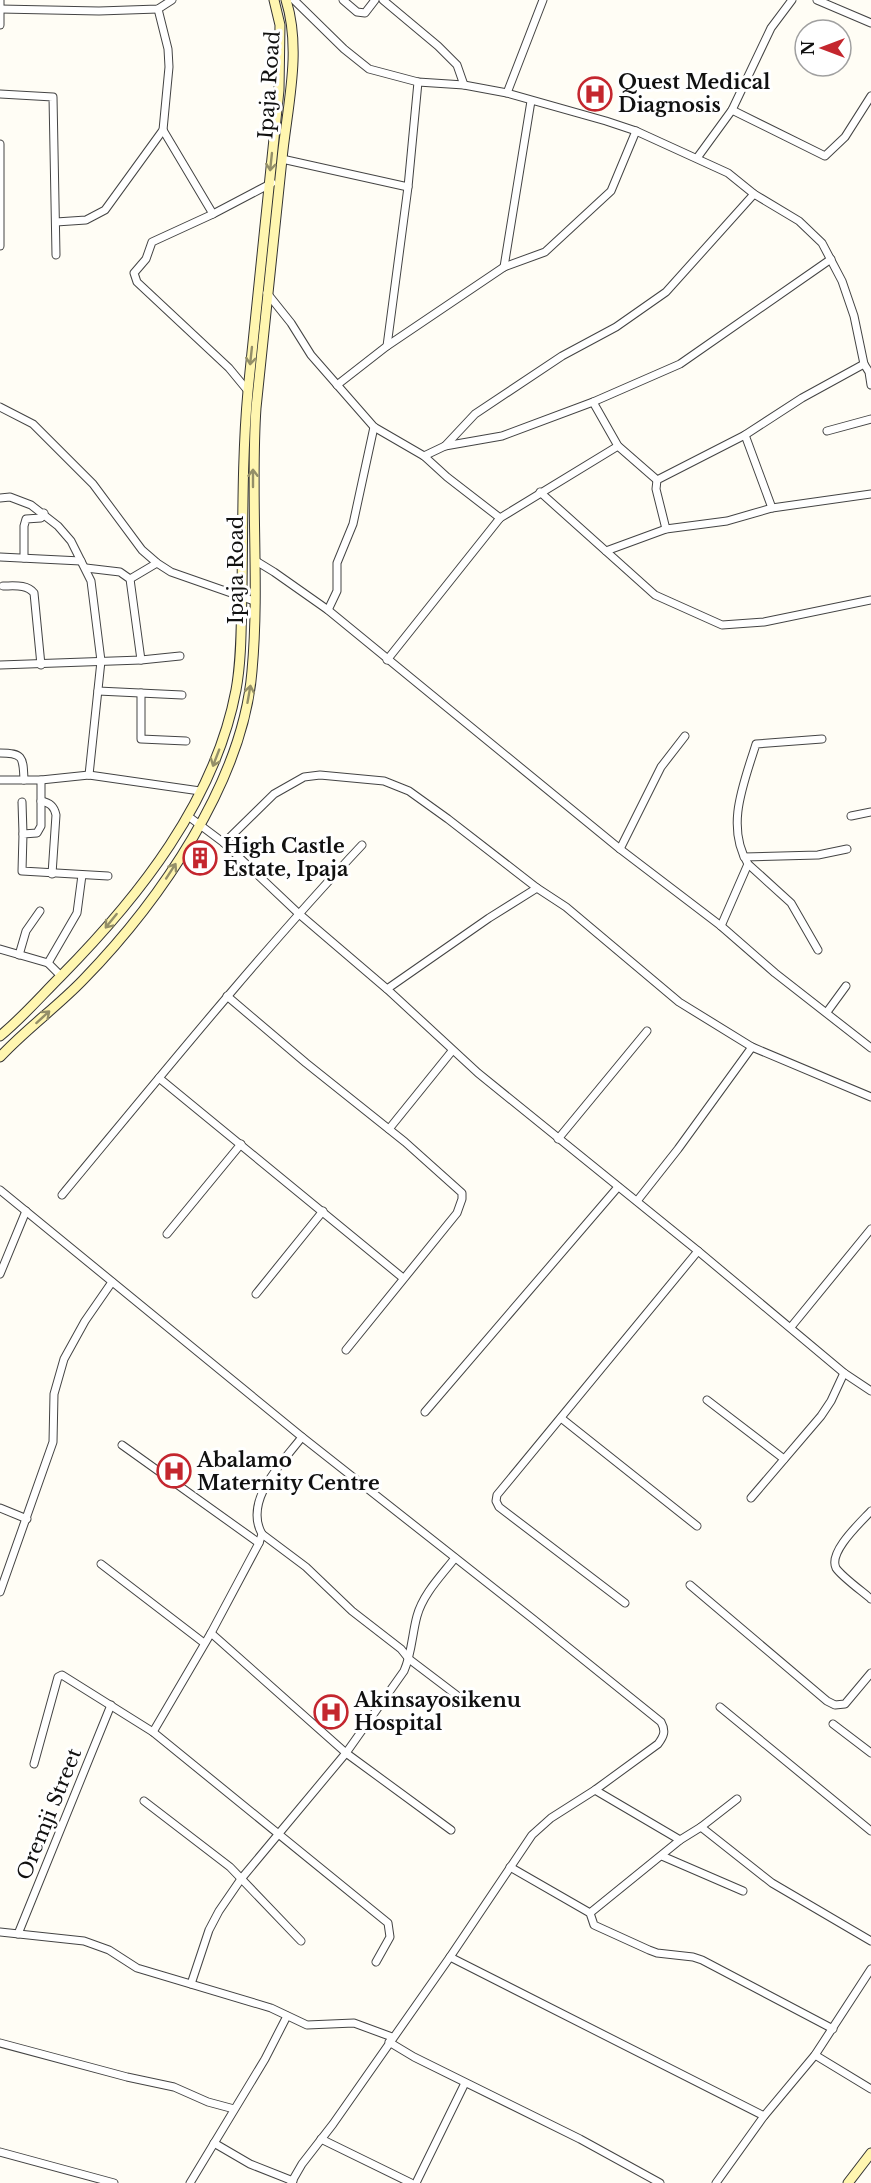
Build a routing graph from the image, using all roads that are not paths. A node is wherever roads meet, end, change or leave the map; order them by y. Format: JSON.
{"nodes":[{"id":1,"x":0,"y":0,"type":"edge"},
{"id":2,"x":172,"y":0,"type":"edge"},
{"id":3,"x":274,"y":0,"type":"edge"},
{"id":4,"x":286,"y":0,"type":"edge"},
{"id":5,"x":294,"y":0,"type":"edge"},
{"id":6,"x":343,"y":0,"type":"edge"},
{"id":7,"x":375,"y":0,"type":"edge"},
{"id":8,"x":383,"y":0,"type":"edge"},
{"id":9,"x":543,"y":0,"type":"edge"},
{"id":10,"x":792,"y":0,"type":"edge"},
{"id":11,"x":817,"y":0,"type":"edge"},
{"id":12,"x":0,"y":9,"type":"edge"},
{"id":13,"x":158,"y":9,"type":"junction"},
{"id":14,"x":871,"y":23,"type":"edge"},
{"id":15,"x":0,"y":25,"type":"edge"},
{"id":16,"x":418,"y":82,"type":"junction"},
{"id":17,"x":464,"y":85,"type":"junction"},
{"id":18,"x":507,"y":93,"type":"junction"},
{"id":19,"x":0,"y":94,"type":"edge"},
{"id":20,"x":871,"y":96,"type":"edge"},
{"id":21,"x":531,"y":100,"type":"junction"},
{"id":22,"x":732,"y":110,"type":"junction"},
{"id":23,"x":163,"y":130,"type":"junction"},
{"id":24,"x":636,"y":131,"type":"junction"},
{"id":25,"x":0,"y":144,"type":"edge"},
{"id":26,"x":697,"y":158,"type":"junction"},
{"id":27,"x":282,"y":159,"type":"junction"},
{"id":28,"x":280,"y":180,"type":"junction"},
{"id":29,"x":268,"y":184,"type":"junction"},
{"id":30,"x":408,"y":187,"type":"junction"},
{"id":31,"x":754,"y":194,"type":"junction"},
{"id":32,"x":213,"y":214,"type":"junction"},
{"id":33,"x":56,"y":222,"type":"junction"},
{"id":34,"x":1,"y":228,"type":"edge"},
{"id":35,"x":0,"y":246,"type":"edge"},
{"id":36,"x":56,"y":255,"type":"dead end"},
{"id":37,"x":831,"y":259,"type":"junction"},
{"id":38,"x":504,"y":267,"type":"junction"},
{"id":39,"x":267,"y":293,"type":"junction"},
{"id":40,"x":387,"y":346,"type":"junction"},
{"id":41,"x":864,"y":364,"type":"junction"},
{"id":42,"x":870,"y":372,"type":"edge"},
{"id":43,"x":337,"y":385,"type":"junction"},
{"id":44,"x":871,"y":385,"type":"edge"},
{"id":45,"x":248,"y":391,"type":"junction"},
{"id":46,"x":593,"y":402,"type":"junction"},
{"id":47,"x":0,"y":406,"type":"edge"},
{"id":48,"x":871,"y":419,"type":"edge"},
{"id":49,"x":374,"y":427,"type":"junction"},
{"id":50,"x":827,"y":431,"type":"dead end"},
{"id":51,"x":745,"y":435,"type":"junction"},
{"id":52,"x":445,"y":446,"type":"junction"},
{"id":53,"x":618,"y":446,"type":"junction"},
{"id":54,"x":424,"y":456,"type":"junction"},
{"id":55,"x":657,"y":480,"type":"junction"},
{"id":56,"x":540,"y":492,"type":"junction"},
{"id":57,"x":871,"y":494,"type":"edge"},
{"id":58,"x":0,"y":498,"type":"edge"},
{"id":59,"x":772,"y":508,"type":"junction"},
{"id":60,"x":44,"y":513,"type":"junction"},
{"id":61,"x":500,"y":518,"type":"junction"},
{"id":62,"x":666,"y":529,"type":"junction"},
{"id":63,"x":606,"y":551,"type":"junction"},
{"id":64,"x":0,"y":557,"type":"edge"},
{"id":65,"x":24,"y":558,"type":"junction"},
{"id":66,"x":81,"y":561,"type":"junction"},
{"id":67,"x":256,"y":561,"type":"junction"},
{"id":68,"x":157,"y":564,"type":"junction"},
{"id":69,"x":86,"y":568,"type":"junction"},
{"id":70,"x":130,"y":579,"type":"junction"},
{"id":71,"x":3,"y":586,"type":"dead end"},
{"id":72,"x":242,"y":598,"type":"junction"},
{"id":73,"x":871,"y":600,"type":"edge"},
{"id":74,"x":254,"y":601,"type":"junction"},
{"id":75,"x":328,"y":610,"type":"junction"},
{"id":76,"x":180,"y":656,"type":"dead end"},
{"id":77,"x":141,"y":660,"type":"junction"},
{"id":78,"x":387,"y":660,"type":"junction"},
{"id":79,"x":101,"y":661,"type":"junction"},
{"id":80,"x":0,"y":665,"type":"edge"},
{"id":81,"x":41,"y":665,"type":"junction"},
{"id":82,"x":98,"y":691,"type":"junction"},
{"id":83,"x":141,"y":693,"type":"junction"},
{"id":84,"x":182,"y":695,"type":"dead end"},
{"id":85,"x":685,"y":736,"type":"dead end"},
{"id":86,"x":822,"y":739,"type":"dead end"},
{"id":87,"x":186,"y":741,"type":"dead end"},
{"id":88,"x":0,"y":753,"type":"edge"},
{"id":89,"x":89,"y":775,"type":"junction"},
{"id":90,"x":0,"y":780,"type":"edge"},
{"id":91,"x":24,"y":780,"type":"junction"},
{"id":92,"x":40,"y":780,"type":"junction"},
{"id":93,"x":200,"y":791,"type":"junction"},
{"id":94,"x":41,"y":801,"type":"junction"},
{"id":95,"x":22,"y":802,"type":"dead end"},
{"id":96,"x":871,"y":812,"type":"edge"},
{"id":97,"x":188,"y":816,"type":"junction"},
{"id":98,"x":851,"y":816,"type":"dead end"},
{"id":99,"x":200,"y":825,"type":"junction"},
{"id":100,"x":23,"y":834,"type":"junction"},
{"id":101,"x":224,"y":843,"type":"junction"},
{"id":102,"x":362,"y":845,"type":"dead end"},
{"id":103,"x":620,"y":849,"type":"junction"},
{"id":104,"x":847,"y":849,"type":"dead end"},
{"id":105,"x":746,"y":860,"type":"junction"},
{"id":106,"x":52,"y":874,"type":"junction"},
{"id":107,"x":82,"y":875,"type":"junction"},
{"id":108,"x":108,"y":876,"type":"dead end"},
{"id":109,"x":537,"y":888,"type":"junction"},
{"id":110,"x":40,"y":911,"type":"dead end"},
{"id":111,"x":298,"y":913,"type":"junction"},
{"id":112,"x":721,"y":926,"type":"junction"},
{"id":113,"x":0,"y":950,"type":"edge"},
{"id":114,"x":818,"y":950,"type":"dead end"},
{"id":115,"x":19,"y":955,"type":"junction"},
{"id":116,"x":48,"y":963,"type":"junction"},
{"id":117,"x":61,"y":976,"type":"junction"},
{"id":118,"x":846,"y":986,"type":"dead end"},
{"id":119,"x":387,"y":990,"type":"junction"},
{"id":120,"x":227,"y":996,"type":"junction"},
{"id":121,"x":827,"y":1012,"type":"junction"},
{"id":122,"x":647,"y":1031,"type":"dead end"},
{"id":123,"x":0,"y":1036,"type":"edge"},
{"id":124,"x":752,"y":1047,"type":"junction"},
{"id":125,"x":871,"y":1048,"type":"edge"},
{"id":126,"x":452,"y":1051,"type":"junction"},
{"id":127,"x":0,"y":1057,"type":"edge"},
{"id":128,"x":159,"y":1078,"type":"junction"},
{"id":129,"x":871,"y":1097,"type":"edge"},
{"id":130,"x":389,"y":1129,"type":"junction"},
{"id":131,"x":558,"y":1139,"type":"junction"},
{"id":132,"x":241,"y":1144,"type":"junction"},
{"id":133,"x":618,"y":1187,"type":"junction"},
{"id":134,"x":0,"y":1190,"type":"edge"},
{"id":135,"x":62,"y":1195,"type":"dead end"},
{"id":136,"x":637,"y":1201,"type":"junction"},
{"id":137,"x":26,"y":1211,"type":"junction"},
{"id":138,"x":323,"y":1211,"type":"junction"},
{"id":139,"x":871,"y":1229,"type":"edge"},
{"id":140,"x":167,"y":1234,"type":"dead end"},
{"id":141,"x":698,"y":1251,"type":"junction"},
{"id":142,"x":0,"y":1274,"type":"edge"},
{"id":143,"x":403,"y":1278,"type":"junction"},
{"id":144,"x":112,"y":1282,"type":"junction"},
{"id":145,"x":256,"y":1294,"type":"dead end"},
{"id":146,"x":791,"y":1327,"type":"junction"},
{"id":147,"x":346,"y":1350,"type":"dead end"},
{"id":148,"x":844,"y":1373,"type":"junction"},
{"id":149,"x":871,"y":1391,"type":"edge"},
{"id":150,"x":707,"y":1400,"type":"dead end"},
{"id":151,"x":425,"y":1412,"type":"dead end"},
{"id":152,"x":561,"y":1418,"type":"junction"},
{"id":153,"x":302,"y":1437,"type":"junction"},
{"id":154,"x":122,"y":1445,"type":"dead end"},
{"id":155,"x":784,"y":1459,"type":"junction"},
{"id":156,"x":751,"y":1498,"type":"dead end"},
{"id":157,"x":0,"y":1508,"type":"edge"},
{"id":158,"x":871,"y":1511,"type":"edge"},
{"id":159,"x":27,"y":1519,"type":"junction"},
{"id":160,"x":697,"y":1526,"type":"dead end"},
{"id":161,"x":262,"y":1534,"type":"junction"},
{"id":162,"x":259,"y":1544,"type":"junction"},
{"id":163,"x":455,"y":1558,"type":"junction"},
{"id":164,"x":101,"y":1564,"type":"dead end"},
{"id":165,"x":690,"y":1585,"type":"dead end"},
{"id":166,"x":0,"y":1592,"type":"edge"},
{"id":167,"x":871,"y":1599,"type":"edge"},
{"id":168,"x":625,"y":1603,"type":"dead end"},
{"id":169,"x":211,"y":1633,"type":"junction"},
{"id":170,"x":204,"y":1644,"type":"junction"},
{"id":171,"x":409,"y":1659,"type":"junction"},
{"id":172,"x":871,"y":1673,"type":"edge"},
{"id":173,"x":463,"y":1700,"type":"dead end"},
{"id":174,"x":111,"y":1706,"type":"junction"},
{"id":175,"x":720,"y":1707,"type":"dead end"},
{"id":176,"x":833,"y":1724,"type":"dead end"},
{"id":177,"x":153,"y":1732,"type":"junction"},
{"id":178,"x":346,"y":1753,"type":"junction"},
{"id":179,"x":871,"y":1753,"type":"edge"},
{"id":180,"x":34,"y":1764,"type":"dead end"},
{"id":181,"x":596,"y":1790,"type":"junction"},
{"id":182,"x":737,"y":1799,"type":"dead end"},
{"id":183,"x":144,"y":1801,"type":"dead end"},
{"id":184,"x":701,"y":1827,"type":"junction"},
{"id":185,"x":451,"y":1830,"type":"dead end"},
{"id":186,"x":871,"y":1831,"type":"edge"},
{"id":187,"x":279,"y":1835,"type":"junction"},
{"id":188,"x":680,"y":1840,"type":"junction"},
{"id":189,"x":662,"y":1856,"type":"junction"},
{"id":190,"x":510,"y":1868,"type":"junction"},
{"id":191,"x":242,"y":1879,"type":"junction"},
{"id":192,"x":743,"y":1891,"type":"dead end"},
{"id":193,"x":590,"y":1913,"type":"junction"},
{"id":194,"x":0,"y":1932,"type":"edge"},
{"id":195,"x":18,"y":1934,"type":"junction"},
{"id":196,"x":301,"y":1941,"type":"dead end"},
{"id":197,"x":871,"y":1941,"type":"edge"},
{"id":198,"x":450,"y":1957,"type":"junction"},
{"id":199,"x":376,"y":1962,"type":"dead end"},
{"id":200,"x":871,"y":1970,"type":"edge"},
{"id":201,"x":191,"y":1984,"type":"junction"},
{"id":202,"x":287,"y":2016,"type":"junction"},
{"id":203,"x":833,"y":2029,"type":"junction"},
{"id":204,"x":391,"y":2040,"type":"junction"},
{"id":205,"x":0,"y":2043,"type":"edge"},
{"id":206,"x":815,"y":2055,"type":"junction"},
{"id":207,"x":465,"y":2083,"type":"junction"},
{"id":208,"x":871,"y":2090,"type":"edge"},
{"id":209,"x":234,"y":2109,"type":"junction"},
{"id":210,"x":764,"y":2116,"type":"junction"},
{"id":211,"x":321,"y":2139,"type":"junction"},
{"id":212,"x":214,"y":2144,"type":"junction"},
{"id":213,"x":0,"y":2152,"type":"edge"},
{"id":214,"x":871,"y":2153,"type":"edge"},
{"id":215,"x":292,"y":2182,"type":"edge"},
{"id":216,"x":114,"y":2183,"type":"edge"},
{"id":217,"x":190,"y":2183,"type":"edge"},
{"id":218,"x":411,"y":2183,"type":"edge"},
{"id":219,"x":416,"y":2183,"type":"edge"},
{"id":220,"x":660,"y":2183,"type":"edge"},
{"id":221,"x":716,"y":2183,"type":"edge"},
{"id":222,"x":848,"y":2183,"type":"edge"}],
"edges":[{"from":1,"to":12,"type":"street"},
{"from":2,"to":13,"type":"street"},
{"from":3,"to":29,"type":"main road","name":"Ipaja Road","one_way":true},
{"from":4,"to":27,"type":"main road","name":"Ipaja Road"},
{"from":5,"to":16,"type":"street"},
{"from":6,"to":7,"type":"street"},
{"from":8,"to":17,"type":"street"},
{"from":9,"to":18,"type":"street"},
{"from":10,"to":22,"type":"street"},
{"from":11,"to":14,"type":"street"},
{"from":12,"to":13,"type":"street"},
{"from":12,"to":15,"type":"street"},
{"from":13,"to":23,"type":"street"},
{"from":16,"to":17,"type":"street"},
{"from":16,"to":30,"type":"street"},
{"from":17,"to":18,"type":"street"},
{"from":18,"to":21,"type":"street"},
{"from":19,"to":33,"type":"street"},
{"from":20,"to":22,"type":"street"},
{"from":21,"to":24,"type":"street"},
{"from":21,"to":38,"type":"street"},
{"from":22,"to":26,"type":"street"},
{"from":23,"to":32,"type":"street"},
{"from":23,"to":33,"type":"street"},
{"from":24,"to":26,"type":"street"},
{"from":24,"to":38,"type":"street"},
{"from":25,"to":34,"type":"street"},
{"from":26,"to":31,"type":"street"},
{"from":27,"to":28,"type":"main road","name":"Ipaja Road"},
{"from":27,"to":30,"type":"street"},
{"from":28,"to":29,"type":"street"},
{"from":28,"to":39,"type":"main road","name":"Ipaja Road"},
{"from":29,"to":32,"type":"street"},
{"from":29,"to":45,"type":"main road","name":"Ipaja Road","one_way":true},
{"from":30,"to":40,"type":"street"},
{"from":31,"to":37,"type":"street"},
{"from":31,"to":52,"type":"street"},
{"from":32,"to":45,"type":"street"},
{"from":33,"to":36,"type":"street"},
{"from":34,"to":35,"type":"street"},
{"from":37,"to":41,"type":"street"},
{"from":37,"to":46,"type":"street"},
{"from":38,"to":40,"type":"street"},
{"from":39,"to":43,"type":"street"},
{"from":67,"to":39,"type":"main road","name":"Ipaja Road","one_way":true},
{"from":40,"to":43,"type":"street"},
{"from":41,"to":42,"type":"street"},
{"from":41,"to":51,"type":"street"},
{"from":42,"to":44,"type":"street"},
{"from":43,"to":49,"type":"street"},
{"from":45,"to":72,"type":"main road","name":"Ipaja Road"},
{"from":46,"to":52,"type":"street"},
{"from":46,"to":53,"type":"street"},
{"from":47,"to":68,"type":"street"},
{"from":48,"to":50,"type":"street"},
{"from":49,"to":54,"type":"street"},
{"from":49,"to":75,"type":"street"},
{"from":51,"to":55,"type":"street"},
{"from":51,"to":59,"type":"street"},
{"from":52,"to":54,"type":"street"},
{"from":53,"to":55,"type":"street"},
{"from":53,"to":56,"type":"street"},
{"from":54,"to":61,"type":"street"},
{"from":55,"to":62,"type":"street"},
{"from":56,"to":61,"type":"street"},
{"from":56,"to":63,"type":"street"},
{"from":57,"to":59,"type":"street"},
{"from":58,"to":60,"type":"street"},
{"from":59,"to":62,"type":"street"},
{"from":60,"to":65,"type":"street"},
{"from":60,"to":66,"type":"street"},
{"from":61,"to":78,"type":"street"},
{"from":62,"to":63,"type":"street"},
{"from":63,"to":73,"type":"street"},
{"from":64,"to":65,"type":"street"},
{"from":65,"to":66,"type":"street"},
{"from":66,"to":69,"type":"street"},
{"from":67,"to":74,"type":"main road","name":"Ipaja Road"},
{"from":67,"to":75,"type":"street"},
{"from":68,"to":70,"type":"street"},
{"from":68,"to":72,"type":"street"},
{"from":69,"to":70,"type":"street"},
{"from":69,"to":79,"type":"street"},
{"from":70,"to":77,"type":"street"},
{"from":71,"to":81,"type":"street"},
{"from":72,"to":74,"type":"street"},
{"from":72,"to":93,"type":"main road","name":"Ipaja Road","one_way":true},
{"from":99,"to":74,"type":"main road","name":"Ipaja Road","one_way":true},
{"from":75,"to":78,"type":"street"},
{"from":76,"to":77,"type":"street"},
{"from":77,"to":79,"type":"street"},
{"from":78,"to":103,"type":"street"},
{"from":79,"to":81,"type":"street"},
{"from":79,"to":82,"type":"street"},
{"from":80,"to":81,"type":"street"},
{"from":82,"to":83,"type":"street"},
{"from":82,"to":89,"type":"street"},
{"from":83,"to":84,"type":"street"},
{"from":83,"to":87,"type":"street"},
{"from":85,"to":103,"type":"street"},
{"from":86,"to":105,"type":"street"},
{"from":88,"to":91,"type":"street"},
{"from":89,"to":92,"type":"street"},
{"from":89,"to":93,"type":"street"},
{"from":90,"to":91,"type":"street"},
{"from":91,"to":92,"type":"street"},
{"from":92,"to":94,"type":"street"},
{"from":93,"to":97,"type":"main road","name":"Ipaja Road"},
{"from":94,"to":100,"type":"street"},
{"from":94,"to":106,"type":"street"},
{"from":95,"to":100,"type":"street"},
{"from":96,"to":98,"type":"street"},
{"from":97,"to":99,"type":"street"},
{"from":97,"to":117,"type":"main road","name":"Ipaja Road","one_way":true},
{"from":99,"to":101,"type":"street"},
{"from":127,"to":99,"type":"main road","name":"Ipaja Road","one_way":true},
{"from":100,"to":106,"type":"street"},
{"from":101,"to":109,"type":"street"},
{"from":101,"to":111,"type":"street"},
{"from":102,"to":111,"type":"street"},
{"from":103,"to":112,"type":"street"},
{"from":104,"to":105,"type":"street"},
{"from":105,"to":112,"type":"street"},
{"from":105,"to":114,"type":"street"},
{"from":106,"to":107,"type":"street"},
{"from":107,"to":108,"type":"street"},
{"from":107,"to":116,"type":"street"},
{"from":109,"to":119,"type":"street"},
{"from":109,"to":124,"type":"street"},
{"from":110,"to":115,"type":"street"},
{"from":111,"to":119,"type":"street"},
{"from":111,"to":120,"type":"street"},
{"from":112,"to":121,"type":"street"},
{"from":113,"to":115,"type":"street"},
{"from":115,"to":116,"type":"street"},
{"from":116,"to":117,"type":"street"},
{"from":117,"to":123,"type":"main road","name":"Ipaja Road"},
{"from":118,"to":121,"type":"street"},
{"from":119,"to":126,"type":"street"},
{"from":120,"to":128,"type":"street"},
{"from":120,"to":130,"type":"street"},
{"from":121,"to":125,"type":"street"},
{"from":122,"to":131,"type":"street"},
{"from":124,"to":129,"type":"street"},
{"from":124,"to":136,"type":"street"},
{"from":126,"to":130,"type":"street"},
{"from":126,"to":131,"type":"street"},
{"from":128,"to":132,"type":"street"},
{"from":128,"to":135,"type":"street"},
{"from":130,"to":143,"type":"street"},
{"from":131,"to":133,"type":"street"},
{"from":132,"to":138,"type":"street"},
{"from":132,"to":140,"type":"street"},
{"from":133,"to":136,"type":"street"},
{"from":133,"to":151,"type":"street"},
{"from":134,"to":137,"type":"street"},
{"from":136,"to":141,"type":"street"},
{"from":137,"to":142,"type":"street"},
{"from":137,"to":144,"type":"street"},
{"from":138,"to":143,"type":"street"},
{"from":138,"to":145,"type":"street"},
{"from":139,"to":146,"type":"street"},
{"from":141,"to":146,"type":"street"},
{"from":141,"to":152,"type":"street"},
{"from":143,"to":147,"type":"street"},
{"from":144,"to":153,"type":"street"},
{"from":144,"to":159,"type":"street"},
{"from":146,"to":148,"type":"street"},
{"from":148,"to":149,"type":"street"},
{"from":148,"to":155,"type":"street"},
{"from":150,"to":155,"type":"street"},
{"from":152,"to":160,"type":"street"},
{"from":152,"to":168,"type":"street"},
{"from":153,"to":161,"type":"street"},
{"from":153,"to":163,"type":"street"},
{"from":154,"to":162,"type":"street"},
{"from":155,"to":156,"type":"street"},
{"from":157,"to":159,"type":"street"},
{"from":158,"to":167,"type":"street"},
{"from":159,"to":166,"type":"street"},
{"from":161,"to":162,"type":"street"},
{"from":161,"to":171,"type":"street"},
{"from":162,"to":169,"type":"street"},
{"from":163,"to":171,"type":"street"},
{"from":163,"to":181,"type":"street"},
{"from":164,"to":170,"type":"street"},
{"from":165,"to":172,"type":"street"},
{"from":169,"to":170,"type":"street"},
{"from":169,"to":178,"type":"street"},
{"from":170,"to":177,"type":"street"},
{"from":171,"to":173,"type":"street"},
{"from":171,"to":178,"type":"street"},
{"from":174,"to":177,"type":"street"},
{"from":174,"to":180,"type":"street"},
{"from":174,"to":195,"type":"street","name":"Oremji Street"},
{"from":175,"to":186,"type":"street"},
{"from":176,"to":179,"type":"street"},
{"from":177,"to":187,"type":"street"},
{"from":178,"to":185,"type":"street"},
{"from":178,"to":187,"type":"street"},
{"from":181,"to":188,"type":"street"},
{"from":181,"to":190,"type":"street"},
{"from":182,"to":184,"type":"street"},
{"from":183,"to":191,"type":"street"},
{"from":184,"to":188,"type":"street"},
{"from":184,"to":197,"type":"street"},
{"from":187,"to":191,"type":"street"},
{"from":187,"to":199,"type":"street"},
{"from":188,"to":189,"type":"street"},
{"from":189,"to":192,"type":"street"},
{"from":189,"to":193,"type":"street"},
{"from":190,"to":193,"type":"street"},
{"from":190,"to":198,"type":"street"},
{"from":191,"to":196,"type":"street"},
{"from":191,"to":201,"type":"street"},
{"from":193,"to":203,"type":"street"},
{"from":194,"to":195,"type":"street"},
{"from":195,"to":201,"type":"street"},
{"from":198,"to":204,"type":"street"},
{"from":198,"to":210,"type":"street"},
{"from":200,"to":203,"type":"street"},
{"from":201,"to":202,"type":"street"},
{"from":202,"to":204,"type":"street"},
{"from":202,"to":209,"type":"street"},
{"from":203,"to":206,"type":"street"},
{"from":204,"to":207,"type":"street"},
{"from":204,"to":211,"type":"street"},
{"from":205,"to":209,"type":"street"},
{"from":206,"to":208,"type":"street"},
{"from":206,"to":210,"type":"street"},
{"from":207,"to":219,"type":"street"},
{"from":207,"to":220,"type":"street"},
{"from":209,"to":212,"type":"street"},
{"from":210,"to":221,"type":"street"},
{"from":211,"to":215,"type":"street"},
{"from":211,"to":218,"type":"street"},
{"from":212,"to":215,"type":"street"},
{"from":212,"to":217,"type":"street"},
{"from":213,"to":216,"type":"street"},
{"from":214,"to":222,"type":"main road"}]}
